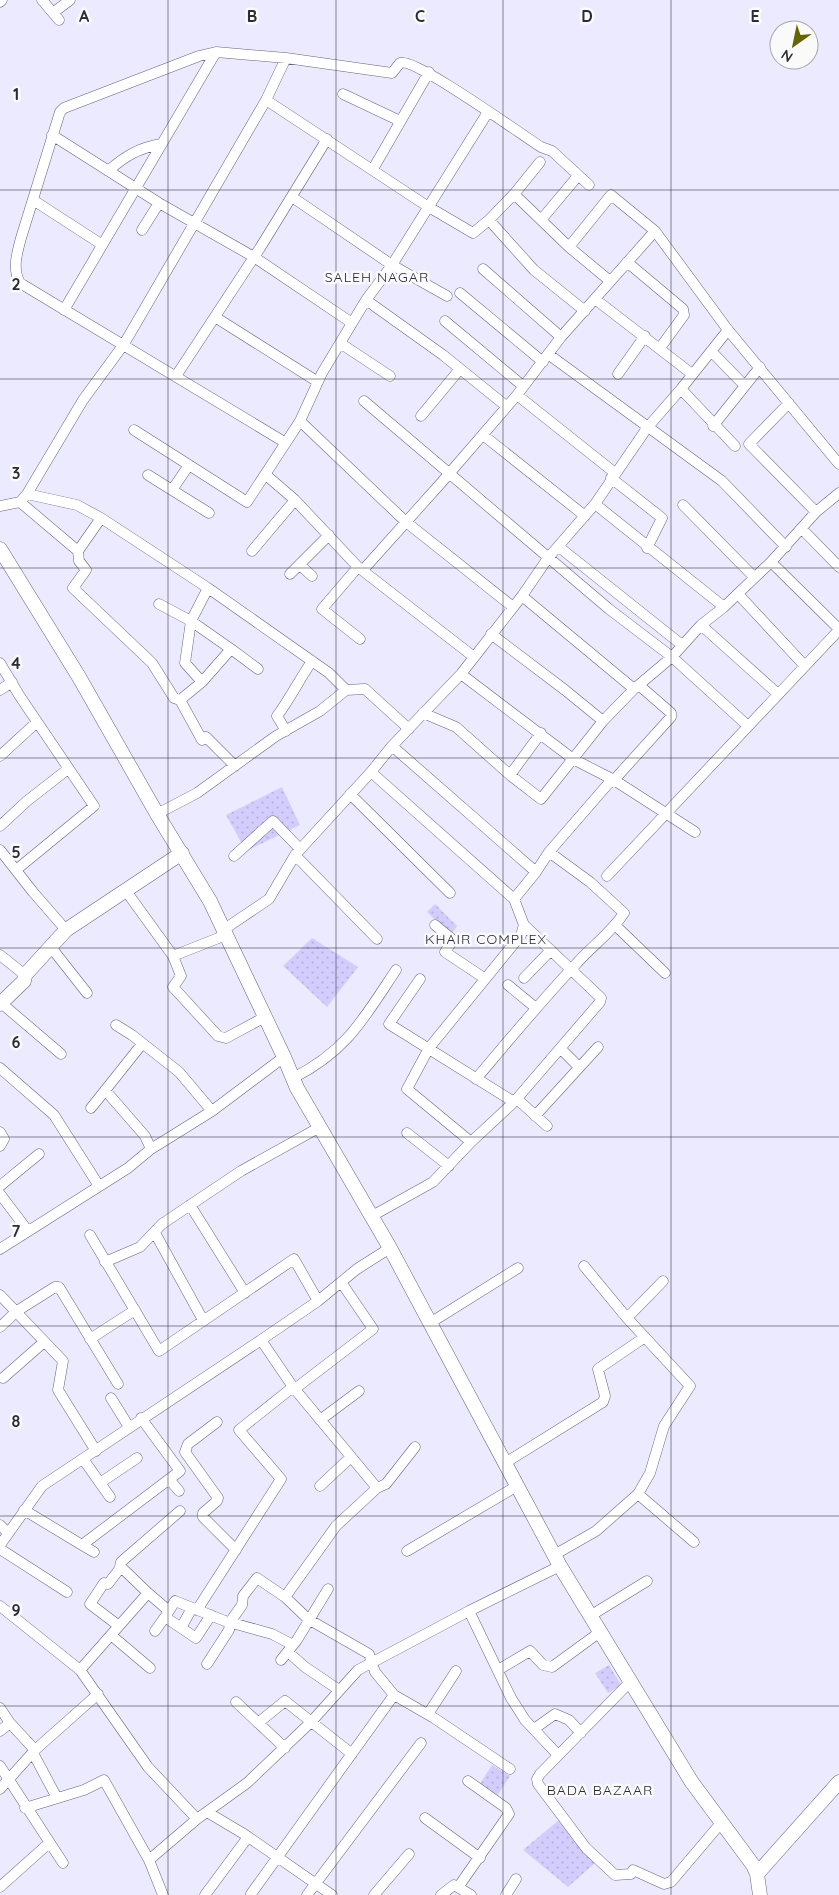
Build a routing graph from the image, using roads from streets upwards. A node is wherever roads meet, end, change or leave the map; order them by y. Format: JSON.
{"nodes":[{"id":1,"x":42,"y":0,"type":"edge"},
{"id":2,"x":70,"y":0,"type":"edge"},
{"id":3,"x":216,"y":52,"type":"junction"},
{"id":4,"x":286,"y":58,"type":"junction"},
{"id":5,"x":429,"y":72,"type":"junction"},
{"id":6,"x":343,"y":94,"type":"dead end"},
{"id":7,"x":266,"y":100,"type":"junction"},
{"id":8,"x":488,"y":112,"type":"junction"},
{"id":9,"x":400,"y":121,"type":"junction"},
{"id":10,"x":52,"y":135,"type":"junction"},
{"id":11,"x":327,"y":139,"type":"junction"},
{"id":12,"x":161,"y":144,"type":"junction"},
{"id":13,"x":540,"y":162,"type":"dead end"},
{"id":14,"x":373,"y":169,"type":"junction"},
{"id":15,"x":108,"y":171,"type":"junction"},
{"id":16,"x":578,"y":177,"type":"junction"},
{"id":17,"x":589,"y":185,"type":"dead end"},
{"id":18,"x":134,"y":188,"type":"junction"},
{"id":19,"x":514,"y":194,"type":"junction"},
{"id":20,"x":292,"y":196,"type":"junction"},
{"id":21,"x":34,"y":200,"type":"junction"},
{"id":22,"x":159,"y":203,"type":"junction"},
{"id":23,"x":427,"y":206,"type":"junction"},
{"id":24,"x":489,"y":220,"type":"junction"},
{"id":25,"x":541,"y":220,"type":"junction"},
{"id":26,"x":194,"y":224,"type":"junction"},
{"id":27,"x":142,"y":230,"type":"dead end"},
{"id":28,"x":655,"y":231,"type":"junction"},
{"id":29,"x":101,"y":244,"type":"junction"},
{"id":30,"x":569,"y":247,"type":"junction"},
{"id":31,"x":254,"y":257,"type":"junction"},
{"id":32,"x":628,"y":262,"type":"junction"},
{"id":33,"x":392,"y":265,"type":"junction"},
{"id":34,"x":482,"y":269,"type":"dead end"},
{"id":35,"x":610,"y":281,"type":"junction"},
{"id":36,"x":460,"y":293,"type":"dead end"},
{"id":37,"x":447,"y":296,"type":"dead end"},
{"id":38,"x":595,"y":299,"type":"junction"},
{"id":39,"x":366,"y":300,"type":"junction"},
{"id":40,"x":64,"y":310,"type":"junction"},
{"id":41,"x":585,"y":311,"type":"junction"},
{"id":42,"x":215,"y":317,"type":"junction"},
{"id":43,"x":445,"y":321,"type":"dead end"},
{"id":44,"x":352,"y":323,"type":"junction"},
{"id":45,"x":728,"y":330,"type":"junction"},
{"id":46,"x":645,"y":336,"type":"junction"},
{"id":47,"x":561,"y":337,"type":"junction"},
{"id":48,"x":340,"y":343,"type":"junction"},
{"id":49,"x":124,"y":344,"type":"junction"},
{"id":50,"x":660,"y":348,"type":"junction"},
{"id":51,"x":711,"y":351,"type":"junction"},
{"id":52,"x":545,"y":358,"type":"junction"},
{"id":53,"x":760,"y":367,"type":"junction"},
{"id":54,"x":460,"y":368,"type":"junction"},
{"id":55,"x":618,"y":374,"type":"dead end"},
{"id":56,"x":692,"y":374,"type":"junction"},
{"id":57,"x":176,"y":376,"type":"junction"},
{"id":58,"x":390,"y":376,"type":"dead end"},
{"id":59,"x":318,"y":382,"type":"junction"},
{"id":60,"x":745,"y":386,"type":"junction"},
{"id":61,"x":682,"y":389,"type":"junction"},
{"id":62,"x":520,"y":390,"type":"junction"},
{"id":63,"x":364,"y":400,"type":"dead end"},
{"id":64,"x":790,"y":403,"type":"junction"},
{"id":65,"x":506,"y":406,"type":"junction"},
{"id":66,"x":421,"y":416,"type":"dead end"},
{"id":67,"x":300,"y":421,"type":"junction"},
{"id":68,"x":713,"y":426,"type":"junction"},
{"id":69,"x":647,"y":428,"type":"junction"},
{"id":70,"x":134,"y":430,"type":"dead end"},
{"id":71,"x":483,"y":435,"type":"junction"},
{"id":72,"x":286,"y":443,"type":"junction"},
{"id":73,"x":735,"y":446,"type":"dead end"},
{"id":74,"x":839,"y":464,"type":"edge"},
{"id":75,"x":189,"y":465,"type":"junction"},
{"id":76,"x":450,"y":472,"type":"junction"},
{"id":77,"x":148,"y":475,"type":"dead end"},
{"id":78,"x":266,"y":476,"type":"junction"},
{"id":79,"x":613,"y":476,"type":"junction"},
{"id":80,"x":172,"y":490,"type":"junction"},
{"id":81,"x":839,"y":493,"type":"edge"},
{"id":82,"x":27,"y":494,"type":"junction"},
{"id":83,"x":295,"y":500,"type":"junction"},
{"id":84,"x":20,"y":502,"type":"junction"},
{"id":85,"x":595,"y":504,"type":"junction"},
{"id":86,"x":683,"y":505,"type":"dead end"},
{"id":87,"x":0,"y":506,"type":"edge"},
{"id":88,"x":816,"y":512,"type":"junction"},
{"id":89,"x":209,"y":513,"type":"dead end"},
{"id":90,"x":585,"y":516,"type":"junction"},
{"id":91,"x":101,"y":518,"type":"junction"},
{"id":92,"x":406,"y":522,"type":"junction"},
{"id":93,"x":802,"y":529,"type":"junction"},
{"id":94,"x":329,"y":535,"type":"junction"},
{"id":95,"x":559,"y":546,"type":"junction"},
{"id":96,"x":786,"y":547,"type":"junction"},
{"id":97,"x":647,"y":548,"type":"junction"},
{"id":98,"x":78,"y":551,"type":"junction"},
{"id":99,"x":252,"y":551,"type":"dead end"},
{"id":100,"x":2,"y":556,"type":"edge"},
{"id":101,"x":548,"y":558,"type":"junction"},
{"id":102,"x":771,"y":562,"type":"junction"},
{"id":103,"x":300,"y":565,"type":"junction"},
{"id":104,"x":839,"y":567,"type":"edge"},
{"id":105,"x":361,"y":568,"type":"junction"},
{"id":106,"x":290,"y":574,"type":"dead end"},
{"id":107,"x":312,"y":576,"type":"dead end"},
{"id":108,"x":754,"y":577,"type":"junction"},
{"id":109,"x":208,"y":588,"type":"junction"},
{"id":110,"x":738,"y":594,"type":"junction"},
{"id":111,"x":522,"y":596,"type":"junction"},
{"id":112,"x":159,"y":604,"type":"dead end"},
{"id":113,"x":513,"y":606,"type":"junction"},
{"id":114,"x":724,"y":607,"type":"junction"},
{"id":115,"x":191,"y":621,"type":"junction"},
{"id":116,"x":701,"y":624,"type":"junction"},
{"id":117,"x":839,"y":629,"type":"edge"},
{"id":118,"x":491,"y":634,"type":"junction"},
{"id":119,"x":360,"y":639,"type":"dead end"},
{"id":120,"x":682,"y":645,"type":"junction"},
{"id":121,"x":231,"y":649,"type":"junction"},
{"id":122,"x":474,"y":657,"type":"junction"},
{"id":123,"x":672,"y":657,"type":"junction"},
{"id":124,"x":312,"y":661,"type":"junction"},
{"id":125,"x":0,"y":663,"type":"edge"},
{"id":126,"x":804,"y":665,"type":"junction"},
{"id":127,"x":258,"y":668,"type":"dead end"},
{"id":128,"x":461,"y":674,"type":"junction"},
{"id":129,"x":12,"y":682,"type":"junction"},
{"id":130,"x":202,"y":682,"type":"junction"},
{"id":131,"x":637,"y":687,"type":"junction"},
{"id":132,"x":0,"y":690,"type":"edge"},
{"id":133,"x":346,"y":690,"type":"junction"},
{"id":134,"x":778,"y":694,"type":"junction"},
{"id":135,"x":180,"y":700,"type":"junction"},
{"id":136,"x":423,"y":713,"type":"junction"},
{"id":137,"x":603,"y":721,"type":"junction"},
{"id":138,"x":37,"y":722,"type":"junction"},
{"id":139,"x":748,"y":726,"type":"junction"},
{"id":140,"x":409,"y":729,"type":"junction"},
{"id":141,"x":286,"y":730,"type":"junction"},
{"id":142,"x":541,"y":734,"type":"junction"},
{"id":143,"x":392,"y":746,"type":"junction"},
{"id":144,"x":0,"y":756,"type":"edge"},
{"id":145,"x":573,"y":759,"type":"junction"},
{"id":146,"x":235,"y":766,"type":"junction"},
{"id":147,"x":68,"y":769,"type":"junction"},
{"id":148,"x":371,"y":772,"type":"junction"},
{"id":149,"x":510,"y":775,"type":"junction"},
{"id":150,"x":614,"y":780,"type":"junction"},
{"id":151,"x":350,"y":794,"type":"junction"},
{"id":152,"x":157,"y":814,"type":"junction"},
{"id":153,"x":665,"y":814,"type":"junction"},
{"id":154,"x":0,"y":826,"type":"edge"},
{"id":155,"x":695,"y":832,"type":"dead end"},
{"id":156,"x":0,"y":850,"type":"edge"},
{"id":157,"x":298,"y":852,"type":"junction"},
{"id":158,"x":549,"y":852,"type":"junction"},
{"id":159,"x":182,"y":853,"type":"junction"},
{"id":160,"x":234,"y":856,"type":"dead end"},
{"id":161,"x":16,"y":870,"type":"junction"},
{"id":162,"x":536,"y":872,"type":"junction"},
{"id":163,"x":607,"y":876,"type":"dead end"},
{"id":164,"x":126,"y":891,"type":"junction"},
{"id":165,"x":450,"y":893,"type":"dead end"},
{"id":166,"x":514,"y":899,"type":"junction"},
{"id":167,"x":524,"y":925,"type":"junction"},
{"id":168,"x":435,"y":926,"type":"dead end"},
{"id":169,"x":616,"y":926,"type":"junction"},
{"id":170,"x":66,"y":930,"type":"junction"},
{"id":171,"x":224,"y":932,"type":"junction"},
{"id":172,"x":377,"y":939,"type":"dead end"},
{"id":173,"x":50,"y":946,"type":"junction"},
{"id":174,"x":550,"y":950,"type":"junction"},
{"id":175,"x":0,"y":955,"type":"edge"},
{"id":176,"x":173,"y":956,"type":"junction"},
{"id":177,"x":571,"y":969,"type":"junction"},
{"id":178,"x":396,"y":970,"type":"dead end"},
{"id":179,"x":665,"y":973,"type":"dead end"},
{"id":180,"x":25,"y":975,"type":"junction"},
{"id":181,"x":484,"y":978,"type":"junction"},
{"id":182,"x":524,"y":978,"type":"dead end"},
{"id":183,"x":420,"y":979,"type":"dead end"},
{"id":184,"x":508,"y":985,"type":"dead end"},
{"id":185,"x":87,"y":993,"type":"dead end"},
{"id":186,"x":1,"y":1003,"type":"edge"},
{"id":187,"x":536,"y":1008,"type":"junction"},
{"id":188,"x":265,"y":1017,"type":"junction"},
{"id":189,"x":116,"y":1025,"type":"dead end"},
{"id":190,"x":142,"y":1044,"type":"junction"},
{"id":191,"x":598,"y":1047,"type":"dead end"},
{"id":192,"x":430,"y":1048,"type":"junction"},
{"id":193,"x":561,"y":1049,"type":"junction"},
{"id":194,"x":61,"y":1054,"type":"dead end"},
{"id":195,"x":284,"y":1057,"type":"junction"},
{"id":196,"x":579,"y":1067,"type":"junction"},
{"id":197,"x":0,"y":1068,"type":"edge"},
{"id":198,"x":293,"y":1078,"type":"junction"},
{"id":199,"x":476,"y":1079,"type":"junction"},
{"id":200,"x":105,"y":1090,"type":"junction"},
{"id":201,"x":516,"y":1100,"type":"junction"},
{"id":202,"x":92,"y":1108,"type":"dead end"},
{"id":203,"x":212,"y":1111,"type":"junction"},
{"id":204,"x":535,"y":1116,"type":"junction"},
{"id":205,"x":547,"y":1126,"type":"dead end"},
{"id":206,"x":320,"y":1127,"type":"junction"},
{"id":207,"x":0,"y":1132,"type":"edge"},
{"id":208,"x":406,"y":1133,"type":"dead end"},
{"id":209,"x":471,"y":1142,"type":"junction"},
{"id":210,"x":0,"y":1146,"type":"edge"},
{"id":211,"x":151,"y":1149,"type":"junction"},
{"id":212,"x":39,"y":1154,"type":"dead end"},
{"id":213,"x":449,"y":1166,"type":"junction"},
{"id":214,"x":0,"y":1186,"type":"edge"},
{"id":215,"x":99,"y":1186,"type":"junction"},
{"id":216,"x":0,"y":1194,"type":"edge"},
{"id":217,"x":190,"y":1205,"type":"junction"},
{"id":218,"x":372,"y":1216,"type":"junction"},
{"id":219,"x":28,"y":1231,"type":"junction"},
{"id":220,"x":155,"y":1233,"type":"junction"},
{"id":221,"x":90,"y":1235,"type":"dead end"},
{"id":222,"x":390,"y":1248,"type":"junction"},
{"id":223,"x":0,"y":1249,"type":"edge"},
{"id":224,"x":105,"y":1262,"type":"junction"},
{"id":225,"x":584,"y":1266,"type":"dead end"},
{"id":226,"x":518,"y":1268,"type":"dead end"},
{"id":227,"x":662,"y":1281,"type":"dead end"},
{"id":228,"x":341,"y":1282,"type":"junction"},
{"id":229,"x":246,"y":1293,"type":"junction"},
{"id":230,"x":0,"y":1295,"type":"edge"},
{"id":231,"x":318,"y":1301,"type":"junction"},
{"id":232,"x":135,"y":1310,"type":"junction"},
{"id":233,"x":17,"y":1311,"type":"junction"},
{"id":234,"x":627,"y":1318,"type":"junction"},
{"id":235,"x":203,"y":1320,"type":"junction"},
{"id":236,"x":430,"y":1323,"type":"junction"},
{"id":237,"x":0,"y":1327,"type":"edge"},
{"id":238,"x":645,"y":1336,"type":"junction"},
{"id":239,"x":90,"y":1339,"type":"junction"},
{"id":240,"x":262,"y":1340,"type":"junction"},
{"id":241,"x":44,"y":1342,"type":"junction"},
{"id":242,"x":3,"y":1378,"type":"dead end"},
{"id":243,"x":118,"y":1384,"type":"dead end"},
{"id":244,"x":295,"y":1387,"type":"junction"},
{"id":245,"x":359,"y":1391,"type":"dead end"},
{"id":246,"x":111,"y":1398,"type":"dead end"},
{"id":247,"x":141,"y":1418,"type":"junction"},
{"id":248,"x":320,"y":1420,"type":"junction"},
{"id":249,"x":217,"y":1422,"type":"dead end"},
{"id":250,"x":129,"y":1427,"type":"junction"},
{"id":251,"x":415,"y":1447,"type":"dead end"},
{"id":252,"x":96,"y":1451,"type":"junction"},
{"id":253,"x":351,"y":1457,"type":"junction"},
{"id":254,"x":137,"y":1458,"type":"dead end"},
{"id":255,"x":83,"y":1459,"type":"junction"},
{"id":256,"x":505,"y":1464,"type":"junction"},
{"id":257,"x":169,"y":1479,"type":"junction"},
{"id":258,"x":100,"y":1483,"type":"junction"},
{"id":259,"x":320,"y":1486,"type":"dead end"},
{"id":260,"x":517,"y":1486,"type":"junction"},
{"id":261,"x":376,"y":1488,"type":"junction"},
{"id":262,"x":179,"y":1491,"type":"dead end"},
{"id":263,"x":638,"y":1494,"type":"junction"},
{"id":264,"x":110,"y":1497,"type":"dead end"},
{"id":265,"x":24,"y":1510,"type":"junction"},
{"id":266,"x":180,"y":1511,"type":"dead end"},
{"id":267,"x":0,"y":1525,"type":"edge"},
{"id":268,"x":8,"y":1532,"type":"junction"},
{"id":269,"x":694,"y":1542,"type":"dead end"},
{"id":270,"x":82,"y":1545,"type":"junction"},
{"id":271,"x":0,"y":1547,"type":"edge"},
{"id":272,"x":236,"y":1550,"type":"junction"},
{"id":273,"x":406,"y":1551,"type":"dead end"},
{"id":274,"x":94,"y":1552,"type":"dead end"},
{"id":275,"x":557,"y":1561,"type":"junction"},
{"id":276,"x":120,"y":1567,"type":"junction"},
{"id":277,"x":647,"y":1581,"type":"dead end"},
{"id":278,"x":328,"y":1589,"type":"dead end"},
{"id":279,"x":67,"y":1592,"type":"dead end"},
{"id":280,"x":148,"y":1593,"type":"junction"},
{"id":281,"x":285,"y":1597,"type":"junction"},
{"id":282,"x":0,"y":1606,"type":"edge"},
{"id":283,"x":194,"y":1609,"type":"junction"},
{"id":284,"x":469,"y":1611,"type":"junction"},
{"id":285,"x":167,"y":1614,"type":"junction"},
{"id":286,"x":211,"y":1615,"type":"junction"},
{"id":287,"x":590,"y":1616,"type":"junction"},
{"id":288,"x":308,"y":1619,"type":"junction"},
{"id":289,"x":230,"y":1622,"type":"junction"},
{"id":290,"x":119,"y":1626,"type":"junction"},
{"id":291,"x":181,"y":1628,"type":"junction"},
{"id":292,"x":155,"y":1631,"type":"dead end"},
{"id":293,"x":600,"y":1632,"type":"junction"},
{"id":294,"x":111,"y":1635,"type":"junction"},
{"id":295,"x":287,"y":1652,"type":"junction"},
{"id":296,"x":370,"y":1662,"type":"junction"},
{"id":297,"x":207,"y":1664,"type":"dead end"},
{"id":298,"x":150,"y":1668,"type":"dead end"},
{"id":299,"x":80,"y":1670,"type":"junction"},
{"id":300,"x":498,"y":1670,"type":"junction"},
{"id":301,"x":456,"y":1671,"type":"dead end"},
{"id":302,"x":630,"y":1682,"type":"junction"},
{"id":303,"x":339,"y":1690,"type":"junction"},
{"id":304,"x":98,"y":1694,"type":"junction"},
{"id":305,"x":394,"y":1695,"type":"junction"},
{"id":306,"x":236,"y":1702,"type":"dead end"},
{"id":307,"x":0,"y":1708,"type":"edge"},
{"id":308,"x":428,"y":1714,"type":"junction"},
{"id":309,"x":311,"y":1722,"type":"junction"},
{"id":310,"x":10,"y":1723,"type":"junction"},
{"id":311,"x":258,"y":1723,"type":"junction"},
{"id":312,"x":534,"y":1729,"type":"junction"},
{"id":313,"x":0,"y":1731,"type":"edge"},
{"id":314,"x":580,"y":1733,"type":"junction"},
{"id":315,"x":421,"y":1743,"type":"dead end"},
{"id":316,"x":285,"y":1748,"type":"junction"},
{"id":317,"x":34,"y":1752,"type":"junction"},
{"id":318,"x":352,"y":1754,"type":"junction"},
{"id":319,"x":558,"y":1755,"type":"junction"},
{"id":320,"x":0,"y":1766,"type":"edge"},
{"id":321,"x":510,"y":1769,"type":"dead end"},
{"id":322,"x":9,"y":1781,"type":"junction"},
{"id":323,"x":468,"y":1781,"type":"dead end"},
{"id":324,"x":839,"y":1782,"type":"edge"},
{"id":325,"x":0,"y":1789,"type":"edge"},
{"id":326,"x":57,"y":1798,"type":"junction"},
{"id":327,"x":25,"y":1808,"type":"junction"},
{"id":328,"x":207,"y":1812,"type":"junction"},
{"id":329,"x":425,"y":1818,"type":"dead end"},
{"id":330,"x":197,"y":1819,"type":"junction"},
{"id":331,"x":721,"y":1823,"type":"junction"},
{"id":332,"x":248,"y":1837,"type":"junction"},
{"id":333,"x":48,"y":1844,"type":"junction"},
{"id":334,"x":410,"y":1854,"type":"dead end"},
{"id":335,"x":278,"y":1857,"type":"junction"},
{"id":336,"x":480,"y":1858,"type":"junction"},
{"id":337,"x":149,"y":1860,"type":"junction"},
{"id":338,"x":63,"y":1863,"type":"dead end"},
{"id":339,"x":757,"y":1874,"type":"junction"},
{"id":340,"x":516,"y":1879,"type":"dead end"},
{"id":341,"x":316,"y":1882,"type":"junction"},
{"id":342,"x":1,"y":1884,"type":"edge"},
{"id":343,"x":459,"y":1886,"type":"junction"},
{"id":344,"x":251,"y":1894,"type":"dead end"},
{"id":345,"x":163,"y":1895,"type":"edge"},
{"id":346,"x":205,"y":1895,"type":"edge"},
{"id":347,"x":307,"y":1895,"type":"edge"},
{"id":348,"x":332,"y":1895,"type":"edge"},
{"id":349,"x":374,"y":1895,"type":"edge"},
{"id":350,"x":441,"y":1895,"type":"edge"},
{"id":351,"x":471,"y":1895,"type":"edge"},
{"id":352,"x":506,"y":1895,"type":"edge"},
{"id":353,"x":760,"y":1895,"type":"edge"}],
"edges":[{"from":1,"to":2,"type":"street"},
{"from":3,"to":4,"type":"street"},
{"from":3,"to":10,"type":"street"},
{"from":3,"to":12,"type":"street"},
{"from":4,"to":5,"type":"street"},
{"from":4,"to":7,"type":"street"},
{"from":5,"to":8,"type":"street"},
{"from":5,"to":9,"type":"street"},
{"from":6,"to":9,"type":"street"},
{"from":7,"to":11,"type":"street"},
{"from":7,"to":26,"type":"street"},
{"from":8,"to":16,"type":"street"},
{"from":8,"to":23,"type":"street"},
{"from":9,"to":14,"type":"street"},
{"from":10,"to":15,"type":"street"},
{"from":10,"to":21,"type":"street"},
{"from":11,"to":14,"type":"street"},
{"from":11,"to":20,"type":"street"},
{"from":12,"to":15,"type":"street"},
{"from":12,"to":18,"type":"street"},
{"from":13,"to":19,"type":"street"},
{"from":14,"to":23,"type":"street"},
{"from":15,"to":18,"type":"street"},
{"from":16,"to":17,"type":"street"},
{"from":16,"to":25,"type":"street"},
{"from":18,"to":22,"type":"street"},
{"from":18,"to":29,"type":"street"},
{"from":19,"to":24,"type":"street"},
{"from":19,"to":25,"type":"street"},
{"from":20,"to":31,"type":"street"},
{"from":20,"to":33,"type":"street"},
{"from":21,"to":29,"type":"street"},
{"from":21,"to":40,"type":"street"},
{"from":22,"to":26,"type":"street"},
{"from":22,"to":27,"type":"street"},
{"from":23,"to":24,"type":"street"},
{"from":23,"to":33,"type":"street"},
{"from":24,"to":41,"type":"street"},
{"from":25,"to":30,"type":"street"},
{"from":26,"to":31,"type":"street"},
{"from":26,"to":49,"type":"street"},
{"from":28,"to":30,"type":"street"},
{"from":28,"to":32,"type":"street"},
{"from":28,"to":45,"type":"street"},
{"from":29,"to":40,"type":"street"},
{"from":30,"to":35,"type":"street"},
{"from":31,"to":42,"type":"street"},
{"from":31,"to":44,"type":"street"},
{"from":32,"to":35,"type":"street"},
{"from":32,"to":50,"type":"street"},
{"from":33,"to":37,"type":"street"},
{"from":33,"to":39,"type":"street"},
{"from":34,"to":47,"type":"street"},
{"from":35,"to":38,"type":"street"},
{"from":36,"to":52,"type":"street"},
{"from":38,"to":41,"type":"street"},
{"from":38,"to":46,"type":"street"},
{"from":39,"to":44,"type":"street"},
{"from":39,"to":54,"type":"street"},
{"from":40,"to":49,"type":"street"},
{"from":41,"to":47,"type":"street"},
{"from":42,"to":57,"type":"street"},
{"from":42,"to":59,"type":"street"},
{"from":43,"to":62,"type":"street"},
{"from":44,"to":48,"type":"street"},
{"from":45,"to":51,"type":"street"},
{"from":45,"to":53,"type":"street"},
{"from":46,"to":50,"type":"street"},
{"from":46,"to":55,"type":"street"},
{"from":47,"to":52,"type":"street"},
{"from":48,"to":58,"type":"street"},
{"from":48,"to":59,"type":"street"},
{"from":49,"to":57,"type":"street"},
{"from":49,"to":82,"type":"street"},
{"from":50,"to":56,"type":"street"},
{"from":51,"to":56,"type":"street"},
{"from":51,"to":60,"type":"street"},
{"from":52,"to":62,"type":"street"},
{"from":52,"to":69,"type":"street"},
{"from":53,"to":60,"type":"street"},
{"from":53,"to":64,"type":"street"},
{"from":54,"to":65,"type":"street"},
{"from":54,"to":66,"type":"street"},
{"from":56,"to":61,"type":"street"},
{"from":57,"to":72,"type":"street"},
{"from":59,"to":67,"type":"street"},
{"from":60,"to":68,"type":"street"},
{"from":61,"to":68,"type":"street"},
{"from":61,"to":69,"type":"street"},
{"from":62,"to":65,"type":"street"},
{"from":62,"to":79,"type":"street"},
{"from":63,"to":76,"type":"street"},
{"from":64,"to":74,"type":"street"},
{"from":64,"to":88,"type":"street"},
{"from":65,"to":71,"type":"street"},
{"from":67,"to":72,"type":"street"},
{"from":67,"to":92,"type":"street"},
{"from":68,"to":73,"type":"street"},
{"from":69,"to":79,"type":"street"},
{"from":69,"to":96,"type":"street"},
{"from":70,"to":75,"type":"street"},
{"from":71,"to":76,"type":"street"},
{"from":71,"to":90,"type":"street"},
{"from":72,"to":78,"type":"street"},
{"from":75,"to":78,"type":"street"},
{"from":75,"to":80,"type":"street"},
{"from":76,"to":92,"type":"street"},
{"from":76,"to":101,"type":"street"},
{"from":77,"to":80,"type":"street"},
{"from":78,"to":83,"type":"street"},
{"from":79,"to":85,"type":"street"},
{"from":79,"to":97,"type":"street"},
{"from":80,"to":89,"type":"street"},
{"from":81,"to":88,"type":"street"},
{"from":82,"to":84,"type":"street"},
{"from":82,"to":91,"type":"street"},
{"from":83,"to":94,"type":"street"},
{"from":83,"to":99,"type":"street"},
{"from":84,"to":87,"type":"street"},
{"from":84,"to":98,"type":"street"},
{"from":85,"to":90,"type":"street"},
{"from":85,"to":97,"type":"street"},
{"from":86,"to":108,"type":"street"},
{"from":88,"to":93,"type":"street"},
{"from":90,"to":95,"type":"street"},
{"from":91,"to":98,"type":"street"},
{"from":91,"to":109,"type":"street"},
{"from":92,"to":105,"type":"street"},
{"from":92,"to":113,"type":"street"},
{"from":93,"to":96,"type":"street"},
{"from":93,"to":104,"type":"street"},
{"from":94,"to":103,"type":"street"},
{"from":94,"to":105,"type":"street"},
{"from":95,"to":101,"type":"street"},
{"from":95,"to":120,"type":"street"},
{"from":96,"to":102,"type":"street"},
{"from":97,"to":114,"type":"street"},
{"from":98,"to":135,"type":"street"},
{"from":100,"to":152,"type":"street"},
{"from":101,"to":111,"type":"street"},
{"from":101,"to":123,"type":"street"},
{"from":102,"to":108,"type":"street"},
{"from":102,"to":117,"type":"street"},
{"from":103,"to":106,"type":"street"},
{"from":103,"to":107,"type":"street"},
{"from":105,"to":119,"type":"street"},
{"from":105,"to":122,"type":"street"},
{"from":108,"to":110,"type":"street"},
{"from":109,"to":115,"type":"street"},
{"from":109,"to":124,"type":"street"},
{"from":110,"to":114,"type":"street"},
{"from":110,"to":126,"type":"street"},
{"from":111,"to":113,"type":"street"},
{"from":111,"to":131,"type":"street"},
{"from":112,"to":115,"type":"street"},
{"from":113,"to":118,"type":"street"},
{"from":114,"to":116,"type":"street"},
{"from":115,"to":121,"type":"street"},
{"from":115,"to":130,"type":"street"},
{"from":116,"to":120,"type":"street"},
{"from":116,"to":134,"type":"street"},
{"from":117,"to":126,"type":"street"},
{"from":118,"to":122,"type":"street"},
{"from":118,"to":137,"type":"street"},
{"from":120,"to":123,"type":"street"},
{"from":121,"to":127,"type":"street"},
{"from":121,"to":130,"type":"street"},
{"from":122,"to":128,"type":"street"},
{"from":123,"to":131,"type":"street"},
{"from":123,"to":139,"type":"street"},
{"from":124,"to":133,"type":"street"},
{"from":124,"to":141,"type":"street"},
{"from":125,"to":129,"type":"street"},
{"from":126,"to":134,"type":"street"},
{"from":128,"to":136,"type":"street"},
{"from":128,"to":142,"type":"street"},
{"from":129,"to":132,"type":"street"},
{"from":129,"to":138,"type":"street"},
{"from":130,"to":135,"type":"street"},
{"from":131,"to":137,"type":"street"},
{"from":131,"to":150,"type":"street"},
{"from":133,"to":140,"type":"street"},
{"from":133,"to":141,"type":"street"},
{"from":134,"to":139,"type":"street"},
{"from":135,"to":146,"type":"street"},
{"from":136,"to":140,"type":"street"},
{"from":136,"to":149,"type":"street"},
{"from":137,"to":145,"type":"street"},
{"from":138,"to":144,"type":"street"},
{"from":138,"to":147,"type":"street"},
{"from":139,"to":153,"type":"street"},
{"from":140,"to":143,"type":"street"},
{"from":141,"to":146,"type":"street"},
{"from":142,"to":145,"type":"street"},
{"from":142,"to":149,"type":"street"},
{"from":143,"to":148,"type":"street"},
{"from":143,"to":162,"type":"street"},
{"from":145,"to":149,"type":"street"},
{"from":145,"to":150,"type":"street"},
{"from":146,"to":152,"type":"street"},
{"from":147,"to":154,"type":"street"},
{"from":147,"to":161,"type":"street"},
{"from":148,"to":151,"type":"street"},
{"from":148,"to":166,"type":"street"},
{"from":150,"to":153,"type":"street"},
{"from":150,"to":158,"type":"street"},
{"from":151,"to":157,"type":"street"},
{"from":151,"to":165,"type":"street"},
{"from":152,"to":159,"type":"street"},
{"from":153,"to":155,"type":"street"},
{"from":153,"to":163,"type":"street"},
{"from":156,"to":161,"type":"street"},
{"from":157,"to":160,"type":"street"},
{"from":157,"to":171,"type":"street"},
{"from":157,"to":172,"type":"street"},
{"from":158,"to":162,"type":"street"},
{"from":158,"to":169,"type":"street"},
{"from":159,"to":164,"type":"street"},
{"from":159,"to":171,"type":"street"},
{"from":161,"to":170,"type":"street"},
{"from":162,"to":166,"type":"street"},
{"from":164,"to":170,"type":"street"},
{"from":164,"to":176,"type":"street"},
{"from":166,"to":167,"type":"street"},
{"from":167,"to":174,"type":"street"},
{"from":167,"to":181,"type":"street"},
{"from":168,"to":181,"type":"street"},
{"from":169,"to":177,"type":"street"},
{"from":169,"to":179,"type":"street"},
{"from":170,"to":173,"type":"street"},
{"from":171,"to":176,"type":"street"},
{"from":171,"to":188,"type":"street"},
{"from":173,"to":180,"type":"street"},
{"from":173,"to":185,"type":"street"},
{"from":174,"to":177,"type":"street"},
{"from":174,"to":182,"type":"street"},
{"from":175,"to":180,"type":"street"},
{"from":176,"to":188,"type":"street"},
{"from":177,"to":187,"type":"street"},
{"from":177,"to":193,"type":"street"},
{"from":178,"to":198,"type":"street"},
{"from":180,"to":186,"type":"street"},
{"from":181,"to":192,"type":"street"},
{"from":183,"to":192,"type":"street"},
{"from":184,"to":187,"type":"street"},
{"from":186,"to":194,"type":"street"},
{"from":187,"to":199,"type":"street"},
{"from":188,"to":195,"type":"street"},
{"from":189,"to":190,"type":"street"},
{"from":190,"to":200,"type":"street"},
{"from":190,"to":203,"type":"street"},
{"from":191,"to":196,"type":"street"},
{"from":192,"to":199,"type":"street"},
{"from":192,"to":209,"type":"street"},
{"from":193,"to":196,"type":"street"},
{"from":193,"to":201,"type":"street"},
{"from":195,"to":198,"type":"street"},
{"from":195,"to":203,"type":"street"},
{"from":196,"to":204,"type":"street"},
{"from":197,"to":215,"type":"street"},
{"from":198,"to":206,"type":"street"},
{"from":199,"to":201,"type":"street"},
{"from":200,"to":202,"type":"street"},
{"from":200,"to":211,"type":"street"},
{"from":201,"to":204,"type":"street"},
{"from":201,"to":209,"type":"street"},
{"from":203,"to":211,"type":"street"},
{"from":204,"to":205,"type":"street"},
{"from":206,"to":217,"type":"street"},
{"from":206,"to":218,"type":"street"},
{"from":207,"to":210,"type":"street"},
{"from":208,"to":213,"type":"street"},
{"from":209,"to":213,"type":"street"},
{"from":211,"to":215,"type":"street"},
{"from":212,"to":214,"type":"street"},
{"from":213,"to":218,"type":"street"},
{"from":215,"to":219,"type":"street"},
{"from":216,"to":219,"type":"street"},
{"from":217,"to":220,"type":"street"},
{"from":217,"to":229,"type":"street"},
{"from":218,"to":222,"type":"street"},
{"from":219,"to":223,"type":"street"},
{"from":220,"to":224,"type":"street"},
{"from":220,"to":235,"type":"street"},
{"from":221,"to":224,"type":"street"},
{"from":222,"to":228,"type":"street"},
{"from":222,"to":236,"type":"street"},
{"from":224,"to":232,"type":"street"},
{"from":225,"to":234,"type":"street"},
{"from":226,"to":236,"type":"street"},
{"from":227,"to":234,"type":"street"},
{"from":228,"to":231,"type":"street"},
{"from":228,"to":244,"type":"street"},
{"from":229,"to":231,"type":"street"},
{"from":229,"to":235,"type":"street"},
{"from":230,"to":233,"type":"street"},
{"from":231,"to":240,"type":"street"},
{"from":232,"to":235,"type":"street"},
{"from":232,"to":239,"type":"street"},
{"from":233,"to":237,"type":"street"},
{"from":233,"to":239,"type":"street"},
{"from":233,"to":241,"type":"street"},
{"from":234,"to":238,"type":"street"},
{"from":236,"to":256,"type":"street"},
{"from":238,"to":256,"type":"street"},
{"from":238,"to":263,"type":"street"},
{"from":239,"to":243,"type":"street"},
{"from":240,"to":244,"type":"street"},
{"from":240,"to":247,"type":"street"},
{"from":241,"to":242,"type":"street"},
{"from":241,"to":252,"type":"street"},
{"from":244,"to":248,"type":"street"},
{"from":244,"to":272,"type":"street"},
{"from":245,"to":248,"type":"street"},
{"from":246,"to":250,"type":"street"},
{"from":247,"to":250,"type":"street"},
{"from":247,"to":257,"type":"street"},
{"from":248,"to":253,"type":"street"},
{"from":249,"to":272,"type":"street"},
{"from":250,"to":252,"type":"street"},
{"from":251,"to":261,"type":"street"},
{"from":252,"to":255,"type":"street"},
{"from":253,"to":259,"type":"street"},
{"from":253,"to":261,"type":"street"},
{"from":254,"to":258,"type":"street"},
{"from":255,"to":258,"type":"street"},
{"from":255,"to":265,"type":"street"},
{"from":256,"to":260,"type":"street"},
{"from":257,"to":262,"type":"street"},
{"from":257,"to":270,"type":"street"},
{"from":258,"to":264,"type":"street"},
{"from":260,"to":273,"type":"street"},
{"from":260,"to":275,"type":"street"},
{"from":261,"to":281,"type":"street"},
{"from":263,"to":269,"type":"street"},
{"from":263,"to":275,"type":"street"},
{"from":265,"to":268,"type":"street"},
{"from":265,"to":270,"type":"street"},
{"from":266,"to":276,"type":"street"},
{"from":267,"to":268,"type":"street"},
{"from":268,"to":271,"type":"street"},
{"from":270,"to":274,"type":"street"},
{"from":271,"to":279,"type":"street"},
{"from":272,"to":283,"type":"street"},
{"from":275,"to":284,"type":"street"},
{"from":275,"to":287,"type":"street"},
{"from":276,"to":280,"type":"street"},
{"from":276,"to":290,"type":"street"},
{"from":277,"to":287,"type":"street"},
{"from":278,"to":288,"type":"street"},
{"from":280,"to":285,"type":"street"},
{"from":280,"to":290,"type":"street"},
{"from":281,"to":288,"type":"street"},
{"from":281,"to":289,"type":"street"},
{"from":282,"to":299,"type":"street"},
{"from":283,"to":285,"type":"street"},
{"from":283,"to":286,"type":"street"},
{"from":283,"to":291,"type":"street"},
{"from":284,"to":296,"type":"street"},
{"from":284,"to":300,"type":"street"},
{"from":285,"to":291,"type":"street"},
{"from":285,"to":292,"type":"street"},
{"from":286,"to":289,"type":"street"},
{"from":286,"to":291,"type":"street"},
{"from":287,"to":293,"type":"street"},
{"from":288,"to":295,"type":"street"},
{"from":288,"to":296,"type":"street"},
{"from":289,"to":295,"type":"street"},
{"from":289,"to":297,"type":"street"},
{"from":290,"to":294,"type":"street"},
{"from":293,"to":300,"type":"street"},
{"from":293,"to":302,"type":"street"},
{"from":294,"to":298,"type":"street"},
{"from":294,"to":299,"type":"street"},
{"from":295,"to":303,"type":"street"},
{"from":296,"to":303,"type":"street"},
{"from":296,"to":305,"type":"street"},
{"from":299,"to":304,"type":"street"},
{"from":300,"to":312,"type":"street"},
{"from":301,"to":308,"type":"street"},
{"from":302,"to":314,"type":"street"},
{"from":302,"to":331,"type":"street"},
{"from":303,"to":309,"type":"street"},
{"from":304,"to":317,"type":"street"},
{"from":304,"to":330,"type":"street"},
{"from":305,"to":308,"type":"street"},
{"from":305,"to":318,"type":"street"},
{"from":306,"to":311,"type":"street"},
{"from":307,"to":310,"type":"street"},
{"from":308,"to":321,"type":"street"},
{"from":309,"to":311,"type":"street"},
{"from":309,"to":316,"type":"street"},
{"from":309,"to":318,"type":"street"},
{"from":310,"to":313,"type":"street"},
{"from":310,"to":317,"type":"street"},
{"from":311,"to":316,"type":"street"},
{"from":312,"to":314,"type":"street"},
{"from":312,"to":319,"type":"street"},
{"from":314,"to":319,"type":"street"},
{"from":315,"to":341,"type":"street"},
{"from":316,"to":328,"type":"street"},
{"from":317,"to":322,"type":"street"},
{"from":317,"to":326,"type":"street"},
{"from":318,"to":335,"type":"street"},
{"from":319,"to":331,"type":"street"},
{"from":320,"to":322,"type":"street"},
{"from":322,"to":325,"type":"street"},
{"from":322,"to":327,"type":"street"},
{"from":323,"to":336,"type":"street"},
{"from":324,"to":339,"type":"street"},
{"from":326,"to":327,"type":"street"},
{"from":326,"to":337,"type":"street"},
{"from":327,"to":333,"type":"street"},
{"from":328,"to":330,"type":"street"},
{"from":328,"to":332,"type":"street"},
{"from":329,"to":336,"type":"street"},
{"from":330,"to":337,"type":"street"},
{"from":331,"to":339,"type":"street"},
{"from":332,"to":335,"type":"street"},
{"from":332,"to":346,"type":"street"},
{"from":333,"to":338,"type":"street"},
{"from":333,"to":342,"type":"street"},
{"from":334,"to":349,"type":"street"},
{"from":335,"to":341,"type":"street"},
{"from":335,"to":344,"type":"street"},
{"from":336,"to":343,"type":"street"},
{"from":337,"to":345,"type":"street"},
{"from":339,"to":353,"type":"street"},
{"from":340,"to":352,"type":"street"},
{"from":341,"to":347,"type":"street"},
{"from":341,"to":348,"type":"street"},
{"from":343,"to":350,"type":"street"},
{"from":343,"to":351,"type":"street"}]}
